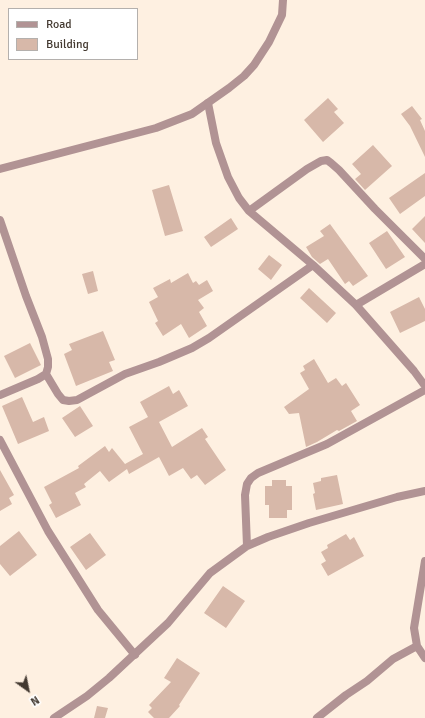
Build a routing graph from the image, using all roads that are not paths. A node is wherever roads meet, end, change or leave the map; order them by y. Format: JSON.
{"nodes":[{"id":1,"x":283,"y":0,"type":"edge"},
{"id":2,"x":208,"y":104,"type":"junction"},
{"id":3,"x":0,"y":169,"type":"edge"},
{"id":4,"x":249,"y":211,"type":"junction"},
{"id":5,"x":0,"y":220,"type":"edge"},
{"id":6,"x":425,"y":259,"type":"edge"},
{"id":7,"x":425,"y":264,"type":"edge"},
{"id":8,"x":313,"y":265,"type":"junction"},
{"id":9,"x":356,"y":305,"type":"junction"},
{"id":10,"x":46,"y":374,"type":"junction"},
{"id":11,"x":425,"y":386,"type":"edge"},
{"id":12,"x":425,"y":390,"type":"edge"},
{"id":13,"x":0,"y":395,"type":"edge"},
{"id":14,"x":0,"y":440,"type":"edge"},
{"id":15,"x":425,"y":492,"type":"edge"},
{"id":16,"x":247,"y":546,"type":"junction"},
{"id":17,"x":425,"y":561,"type":"edge"},
{"id":18,"x":417,"y":646,"type":"junction"},
{"id":19,"x":135,"y":655,"type":"junction"},
{"id":20,"x":425,"y":658,"type":"edge"},
{"id":21,"x":54,"y":718,"type":"edge"},
{"id":22,"x":317,"y":718,"type":"edge"}],
"edges":[{"from":1,"to":2,"type":"street"},
{"from":2,"to":3,"type":"street"},
{"from":2,"to":4,"type":"street"},
{"from":4,"to":6,"type":"street"},
{"from":4,"to":8,"type":"street"},
{"from":5,"to":10,"type":"street"},
{"from":7,"to":9,"type":"street"},
{"from":8,"to":9,"type":"street"},
{"from":8,"to":10,"type":"street"},
{"from":9,"to":11,"type":"street"},
{"from":10,"to":13,"type":"street"},
{"from":12,"to":16,"type":"street"},
{"from":14,"to":19,"type":"street"},
{"from":15,"to":16,"type":"street"},
{"from":16,"to":19,"type":"street"},
{"from":17,"to":18,"type":"street"},
{"from":18,"to":20,"type":"street"},
{"from":18,"to":22,"type":"street"},
{"from":19,"to":21,"type":"street"}]}
